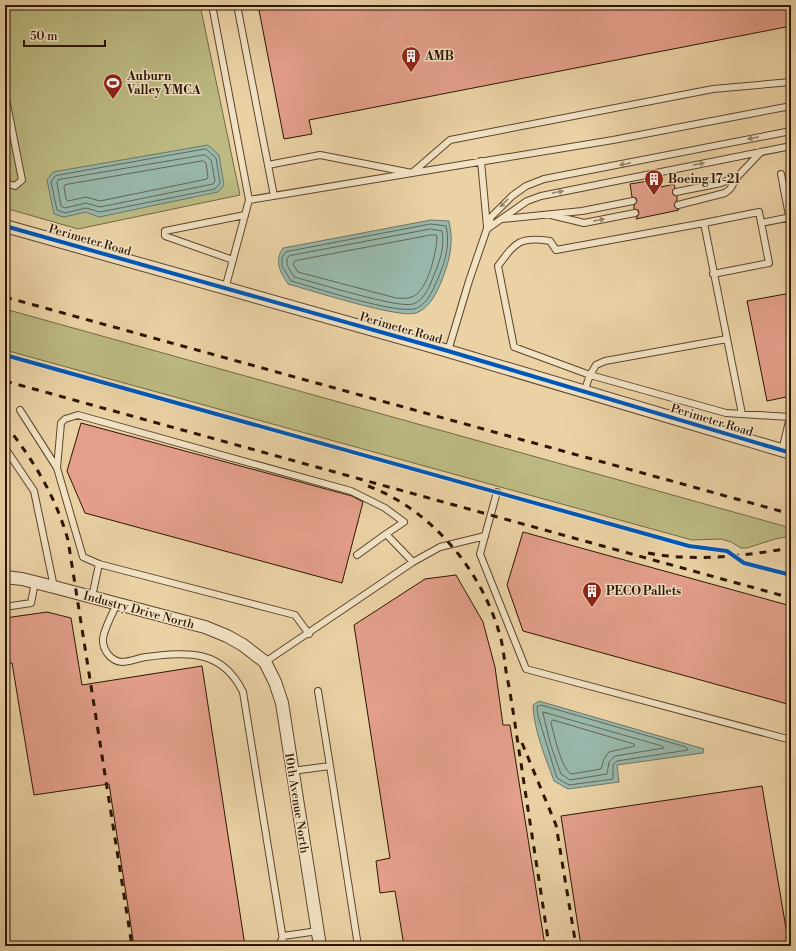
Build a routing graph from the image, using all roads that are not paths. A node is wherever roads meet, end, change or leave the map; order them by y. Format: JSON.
{"nodes":[{"id":1,"x":212,"y":5,"type":"edge"},
{"id":2,"x":237,"y":5,"type":"edge"},
{"id":3,"x":791,"y":82,"type":"edge"},
{"id":4,"x":5,"y":94,"type":"edge"},
{"id":5,"x":791,"y":106,"type":"edge"},
{"id":6,"x":791,"y":131,"type":"edge"},
{"id":7,"x":791,"y":146,"type":"edge"},
{"id":8,"x":760,"y":152,"type":"junction"},
{"id":9,"x":481,"y":161,"type":"junction"},
{"id":10,"x":268,"y":165,"type":"junction"},
{"id":11,"x":412,"y":173,"type":"junction"},
{"id":12,"x":781,"y":174,"type":"dead end"},
{"id":13,"x":738,"y":176,"type":"junction"},
{"id":14,"x":5,"y":183,"type":"edge"},
{"id":15,"x":676,"y":192,"type":"dead end"},
{"id":16,"x":274,"y":196,"type":"junction"},
{"id":17,"x":249,"y":200,"type":"junction"},
{"id":18,"x":633,"y":201,"type":"dead end"},
{"id":19,"x":678,"y":205,"type":"dead end"},
{"id":20,"x":245,"y":214,"type":"junction"},
{"id":21,"x":548,"y":214,"type":"junction"},
{"id":22,"x":635,"y":214,"type":"dead end"},
{"id":23,"x":790,"y":217,"type":"edge"},
{"id":24,"x":500,"y":219,"type":"junction"},
{"id":25,"x":704,"y":223,"type":"junction"},
{"id":26,"x":761,"y":223,"type":"junction"},
{"id":27,"x":5,"y":226,"type":"edge"},
{"id":28,"x":791,"y":226,"type":"edge"},
{"id":29,"x":487,"y":229,"type":"junction"},
{"id":30,"x":233,"y":260,"type":"junction"},
{"id":31,"x":713,"y":274,"type":"junction"},
{"id":32,"x":225,"y":288,"type":"junction"},
{"id":33,"x":727,"y":339,"type":"junction"},
{"id":34,"x":448,"y":352,"type":"junction"},
{"id":35,"x":590,"y":374,"type":"junction"},
{"id":36,"x":584,"y":392,"type":"junction"},
{"id":37,"x":20,"y":410,"type":"dead end"},
{"id":38,"x":742,"y":414,"type":"junction"},
{"id":39,"x":790,"y":417,"type":"edge"},
{"id":40,"x":5,"y":448,"type":"edge"},
{"id":41,"x":787,"y":452,"type":"edge"},
{"id":42,"x":58,"y":468,"type":"junction"},
{"id":43,"x":497,"y":492,"type":"dead end"},
{"id":44,"x":386,"y":534,"type":"junction"},
{"id":45,"x":485,"y":536,"type":"junction"},
{"id":46,"x":357,"y":555,"type":"dead end"},
{"id":47,"x":413,"y":562,"type":"junction"},
{"id":48,"x":99,"y":564,"type":"junction"},
{"id":49,"x":5,"y":577,"type":"edge"},
{"id":50,"x":35,"y":582,"type":"junction"},
{"id":51,"x":54,"y":587,"type":"junction"},
{"id":52,"x":92,"y":597,"type":"junction"},
{"id":53,"x":117,"y":604,"type":"junction"},
{"id":54,"x":5,"y":607,"type":"edge"},
{"id":55,"x":309,"y":634,"type":"junction"},
{"id":56,"x":265,"y":662,"type":"junction"},
{"id":57,"x":318,"y":690,"type":"dead end"},
{"id":58,"x":791,"y":740,"type":"edge"},
{"id":59,"x":330,"y":766,"type":"junction"},
{"id":60,"x":292,"y":771,"type":"junction"},
{"id":61,"x":318,"y":931,"type":"junction"},
{"id":62,"x":283,"y":936,"type":"junction"},
{"id":63,"x":279,"y":946,"type":"edge"},
{"id":64,"x":284,"y":946,"type":"edge"},
{"id":65,"x":320,"y":946,"type":"edge"},
{"id":66,"x":358,"y":946,"type":"edge"}],
"edges":[{"from":1,"to":17,"type":"lane"},
{"from":2,"to":10,"type":"lane"},
{"from":3,"to":11,"type":"lane"},
{"from":4,"to":14,"type":"lane"},
{"from":5,"to":9,"type":"lane"},
{"from":6,"to":29,"type":"lane","one_way":true},
{"from":7,"to":8,"type":"lane"},
{"from":8,"to":13,"type":"lane"},
{"from":24,"to":8,"type":"lane","one_way":true},
{"from":9,"to":11,"type":"lane"},
{"from":9,"to":29,"type":"lane"},
{"from":10,"to":11,"type":"lane"},
{"from":10,"to":16,"type":"lane"},
{"from":11,"to":16,"type":"lane"},
{"from":12,"to":23,"type":"lane"},
{"from":13,"to":15,"type":"lane"},
{"from":13,"to":19,"type":"lane"},
{"from":16,"to":17,"type":"lane"},
{"from":17,"to":20,"type":"lane"},
{"from":18,"to":21,"type":"lane"},
{"from":20,"to":30,"type":"lane"},
{"from":20,"to":30,"type":"lane"},
{"from":21,"to":22,"type":"lane","one_way":true},
{"from":21,"to":24,"type":"lane"},
{"from":23,"to":26,"type":"lane"},
{"from":23,"to":28,"type":"lane"},
{"from":24,"to":29,"type":"lane"},
{"from":25,"to":26,"type":"lane"},
{"from":25,"to":31,"type":"lane"},
{"from":25,"to":35,"type":"lane"},
{"from":26,"to":31,"type":"lane"},
{"from":27,"to":32,"type":"street","name":"Perimeter Road"},
{"from":29,"to":34,"type":"lane"},
{"from":30,"to":32,"type":"lane"},
{"from":31,"to":33,"type":"lane"},
{"from":32,"to":34,"type":"street","name":"Perimeter Road"},
{"from":33,"to":35,"type":"lane"},
{"from":33,"to":38,"type":"lane"},
{"from":34,"to":36,"type":"street","name":"Perimeter Road"},
{"from":35,"to":36,"type":"lane"},
{"from":35,"to":38,"type":"lane"},
{"from":36,"to":41,"type":"street","name":"Perimeter Road"},
{"from":37,"to":42,"type":"lane"},
{"from":38,"to":39,"type":"lane"},
{"from":39,"to":41,"type":"lane"},
{"from":40,"to":51,"type":"lane"},
{"from":42,"to":44,"type":"lane"},
{"from":42,"to":48,"type":"lane"},
{"from":43,"to":45,"type":"lane"},
{"from":44,"to":46,"type":"lane"},
{"from":44,"to":47,"type":"lane"},
{"from":45,"to":47,"type":"lane"},
{"from":45,"to":58,"type":"lane"},
{"from":47,"to":55,"type":"lane"},
{"from":48,"to":52,"type":"lane"},
{"from":48,"to":55,"type":"lane"},
{"from":49,"to":50,"type":"street","name":"Industry Drive North"},
{"from":50,"to":51,"type":"street","name":"Industry Drive North"},
{"from":50,"to":54,"type":"lane"},
{"from":51,"to":52,"type":"street","name":"Industry Drive North"},
{"from":52,"to":53,"type":"street","name":"Industry Drive North"},
{"from":53,"to":56,"type":"street","name":"Industry Drive North"},
{"from":53,"to":62,"type":"lane"},
{"from":55,"to":56,"type":"lane"},
{"from":56,"to":60,"type":"street","name":"10th Avenue North"},
{"from":57,"to":59,"type":"lane"},
{"from":59,"to":60,"type":"lane"},
{"from":59,"to":66,"type":"lane"},
{"from":60,"to":61,"type":"street","name":"10th Avenue North"},
{"from":61,"to":62,"type":"lane"},
{"from":61,"to":65,"type":"street","name":"10th Avenue North"},
{"from":62,"to":63,"type":"lane"},
{"from":62,"to":64,"type":"lane"}]}
